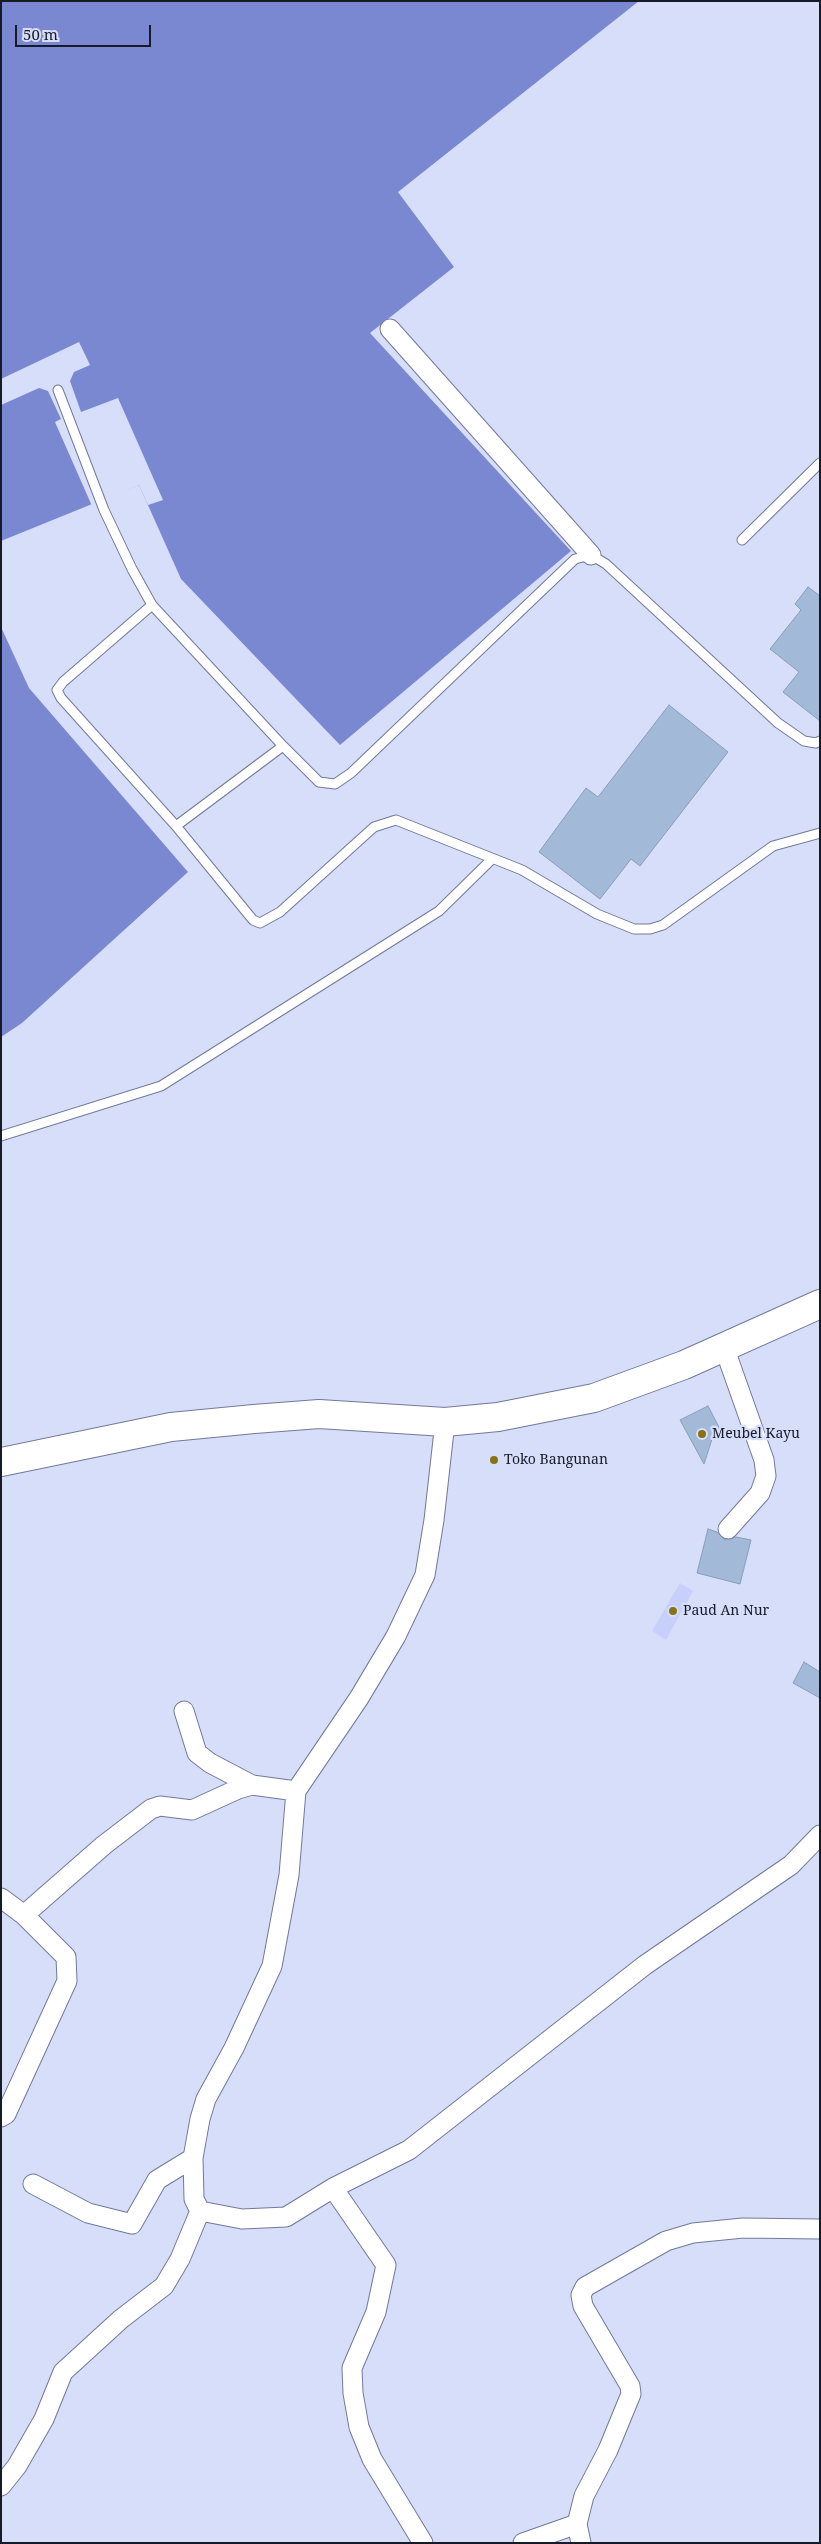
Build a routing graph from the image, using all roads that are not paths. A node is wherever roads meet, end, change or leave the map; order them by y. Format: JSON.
{"nodes":[{"id":1,"x":390,"y":329,"type":"dead end"},
{"id":2,"x":58,"y":390,"type":"dead end"},
{"id":3,"x":820,"y":463,"type":"edge"},
{"id":4,"x":742,"y":540,"type":"dead end"},
{"id":5,"x":591,"y":555,"type":"junction"},
{"id":6,"x":152,"y":605,"type":"junction"},
{"id":7,"x":820,"y":741,"type":"edge"},
{"id":8,"x":283,"y":746,"type":"junction"},
{"id":9,"x":176,"y":826,"type":"junction"},
{"id":10,"x":820,"y":833,"type":"edge"},
{"id":11,"x":492,"y":859,"type":"junction"},
{"id":12,"x":1,"y":1136,"type":"edge"},
{"id":13,"x":820,"y":1304,"type":"edge"},
{"id":14,"x":724,"y":1347,"type":"junction"},
{"id":15,"x":445,"y":1422,"type":"junction"},
{"id":16,"x":1,"y":1462,"type":"edge"},
{"id":17,"x":728,"y":1529,"type":"dead end"},
{"id":18,"x":184,"y":1711,"type":"dead end"},
{"id":19,"x":252,"y":1785,"type":"junction"},
{"id":20,"x":296,"y":1791,"type":"junction"},
{"id":21,"x":820,"y":1835,"type":"edge"},
{"id":22,"x":1,"y":1898,"type":"edge"},
{"id":23,"x":24,"y":1915,"type":"junction"},
{"id":24,"x":1,"y":2117,"type":"edge"},
{"id":25,"x":193,"y":2158,"type":"junction"},
{"id":26,"x":33,"y":2184,"type":"dead end"},
{"id":27,"x":334,"y":2188,"type":"junction"},
{"id":28,"x":200,"y":2211,"type":"junction"},
{"id":29,"x":820,"y":2229,"type":"edge"},
{"id":30,"x":1,"y":2486,"type":"edge"},
{"id":31,"x":577,"y":2524,"type":"junction"},
{"id":32,"x":423,"y":2543,"type":"edge"},
{"id":33,"x":523,"y":2543,"type":"edge"},
{"id":34,"x":581,"y":2543,"type":"edge"}],
"edges":[{"from":1,"to":5,"type":"street"},
{"from":2,"to":6,"type":"lane"},
{"from":3,"to":4,"type":"lane"},
{"from":5,"to":7,"type":"lane"},
{"from":5,"to":8,"type":"lane"},
{"from":6,"to":8,"type":"lane"},
{"from":6,"to":9,"type":"lane"},
{"from":8,"to":9,"type":"lane"},
{"from":9,"to":11,"type":"lane"},
{"from":10,"to":11,"type":"lane"},
{"from":11,"to":12,"type":"lane"},
{"from":13,"to":14,"type":"highway"},
{"from":14,"to":15,"type":"highway"},
{"from":14,"to":17,"type":"street"},
{"from":15,"to":16,"type":"highway"},
{"from":15,"to":20,"type":"street"},
{"from":18,"to":19,"type":"street"},
{"from":19,"to":20,"type":"street"},
{"from":19,"to":23,"type":"street"},
{"from":20,"to":25,"type":"street"},
{"from":21,"to":27,"type":"street"},
{"from":22,"to":23,"type":"street"},
{"from":23,"to":24,"type":"street"},
{"from":25,"to":26,"type":"street"},
{"from":25,"to":28,"type":"street"},
{"from":27,"to":28,"type":"street"},
{"from":27,"to":32,"type":"street"},
{"from":28,"to":30,"type":"street"},
{"from":29,"to":31,"type":"street"},
{"from":31,"to":33,"type":"street"},
{"from":31,"to":34,"type":"street"}]}
